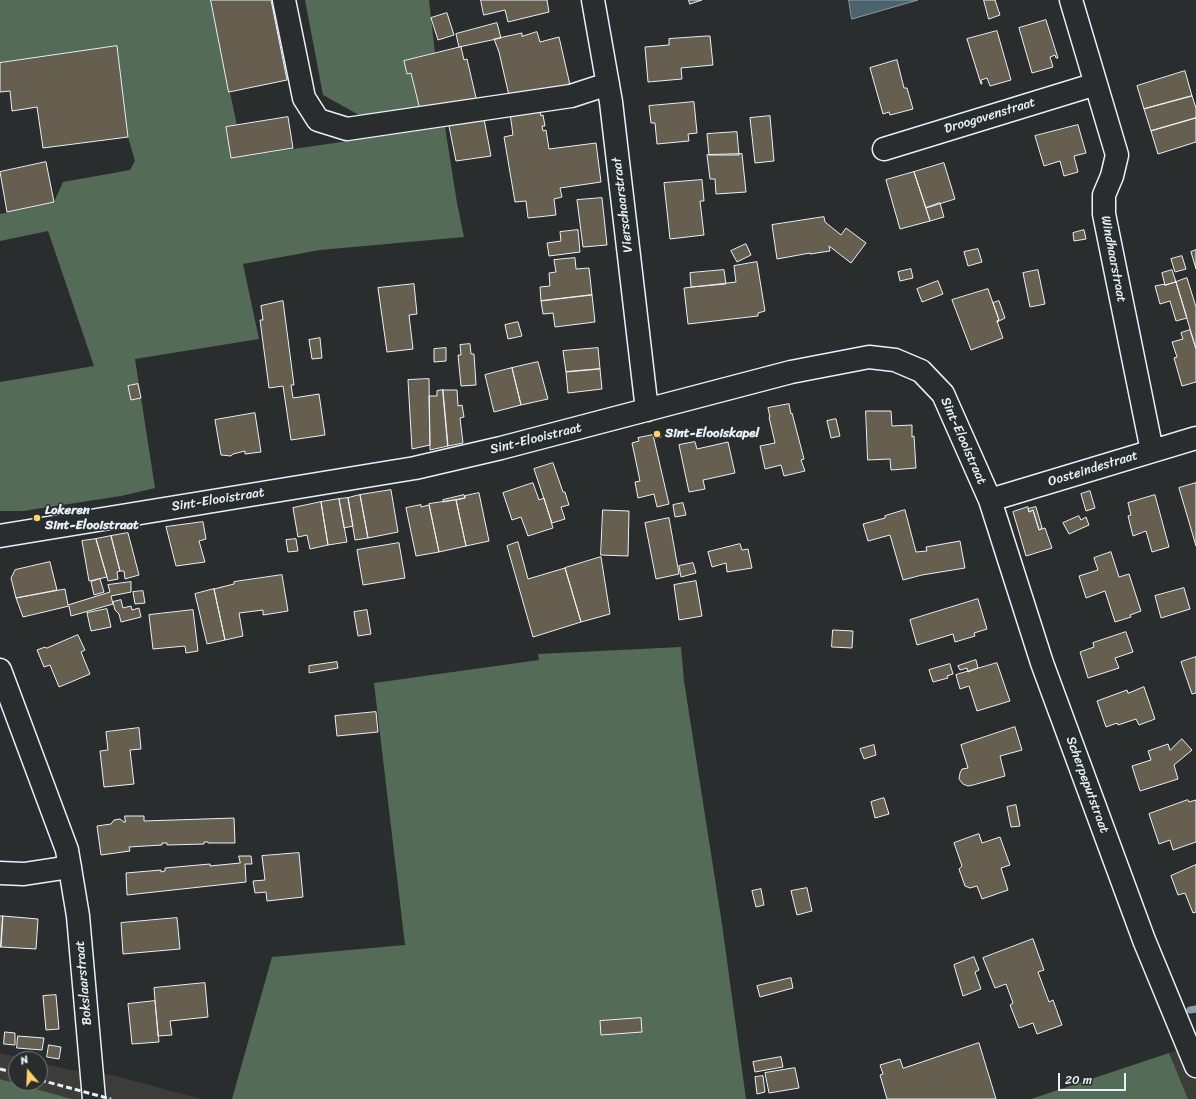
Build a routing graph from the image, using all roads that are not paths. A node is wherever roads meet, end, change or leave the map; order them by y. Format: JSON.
{"nodes":[{"id":1,"x":284,"y":0,"type":"edge"},
{"id":2,"x":593,"y":0,"type":"edge"},
{"id":3,"x":1071,"y":0,"type":"edge"},
{"id":4,"x":608,"y":84,"type":"junction"},
{"id":5,"x":1096,"y":84,"type":"junction"},
{"id":6,"x":884,"y":149,"type":"dead end"},
{"id":7,"x":647,"y":410,"type":"junction"},
{"id":8,"x":1196,"y":438,"type":"edge"},
{"id":9,"x":1152,"y":451,"type":"junction"},
{"id":10,"x":990,"y":500,"type":"junction"},
{"id":11,"x":0,"y":536,"type":"edge"},
{"id":12,"x":0,"y":670,"type":"edge"},
{"id":13,"x":70,"y":867,"type":"junction"},
{"id":14,"x":0,"y":874,"type":"edge"},
{"id":15,"x":1196,"y":1066,"type":"edge"},
{"id":16,"x":94,"y":1099,"type":"edge"}],
"edges":[{"from":1,"to":4,"type":"street"},
{"from":2,"to":4,"type":"street","name":"Vierschaarstraat"},
{"from":3,"to":5,"type":"street","name":"Windhaarstraat"},
{"from":4,"to":7,"type":"street","name":"Vierschaarstraat"},
{"from":5,"to":6,"type":"street","name":"Droogovenstraat"},
{"from":5,"to":9,"type":"street","name":"Windhaarstraat"},
{"from":7,"to":10,"type":"street","name":"Sint-Elooistraat"},
{"from":7,"to":11,"type":"street","name":"Sint-Elooistraat"},
{"from":8,"to":9,"type":"street","name":"Oosteindestraat"},
{"from":9,"to":10,"type":"street","name":"Oosteindestraat"},
{"from":10,"to":15,"type":"street","name":"Scherpeputstraat"},
{"from":12,"to":13,"type":"street","name":"Bokslaarstraat"},
{"from":13,"to":14,"type":"street"},
{"from":13,"to":16,"type":"street","name":"Bokslaarstraat"}]}
